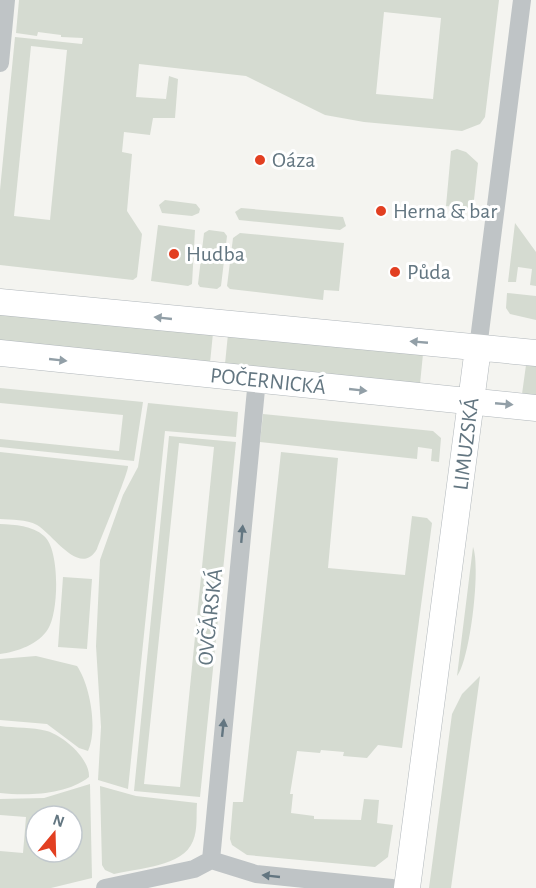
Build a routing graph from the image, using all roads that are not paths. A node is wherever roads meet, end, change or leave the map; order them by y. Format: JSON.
{"nodes":[{"id":1,"x":6,"y":0,"type":"edge"},
{"id":2,"x":522,"y":0,"type":"edge"},
{"id":3,"x":0,"y":63,"type":"edge"},
{"id":4,"x":0,"y":302,"type":"edge"},
{"id":5,"x":478,"y":348,"type":"junction"},
{"id":6,"x":0,"y":353,"type":"edge"},
{"id":7,"x":536,"y":353,"type":"edge"},
{"id":8,"x":256,"y":379,"type":"junction"},
{"id":9,"x":471,"y":401,"type":"junction"},
{"id":10,"x":536,"y":408,"type":"edge"},
{"id":11,"x":211,"y":860,"type":"junction"},
{"id":12,"x":105,"y":888,"type":"edge"},
{"id":13,"x":392,"y":888,"type":"edge"},
{"id":14,"x":407,"y":888,"type":"edge"}],
"edges":[{"from":1,"to":3,"type":"street"},
{"from":2,"to":5,"type":"street","name":"LIMUZSKÁ"},
{"from":5,"to":4,"type":"street","one_way":true},
{"from":5,"to":7,"type":"street"},
{"from":5,"to":9,"type":"street","name":"LIMUZSKÁ"},
{"from":6,"to":8,"type":"street","name":"POČERNICKÁ","one_way":true},
{"from":8,"to":9,"type":"street","name":"POČERNICKÁ","one_way":true},
{"from":11,"to":8,"type":"street","name":"OVČÁRSKÁ","one_way":true},
{"from":9,"to":10,"type":"street","name":"POČERNICKÁ","one_way":true},
{"from":9,"to":14,"type":"street","name":"LIMUZSKÁ"},
{"from":11,"to":12,"type":"street"},
{"from":13,"to":11,"type":"street","one_way":true}]}
